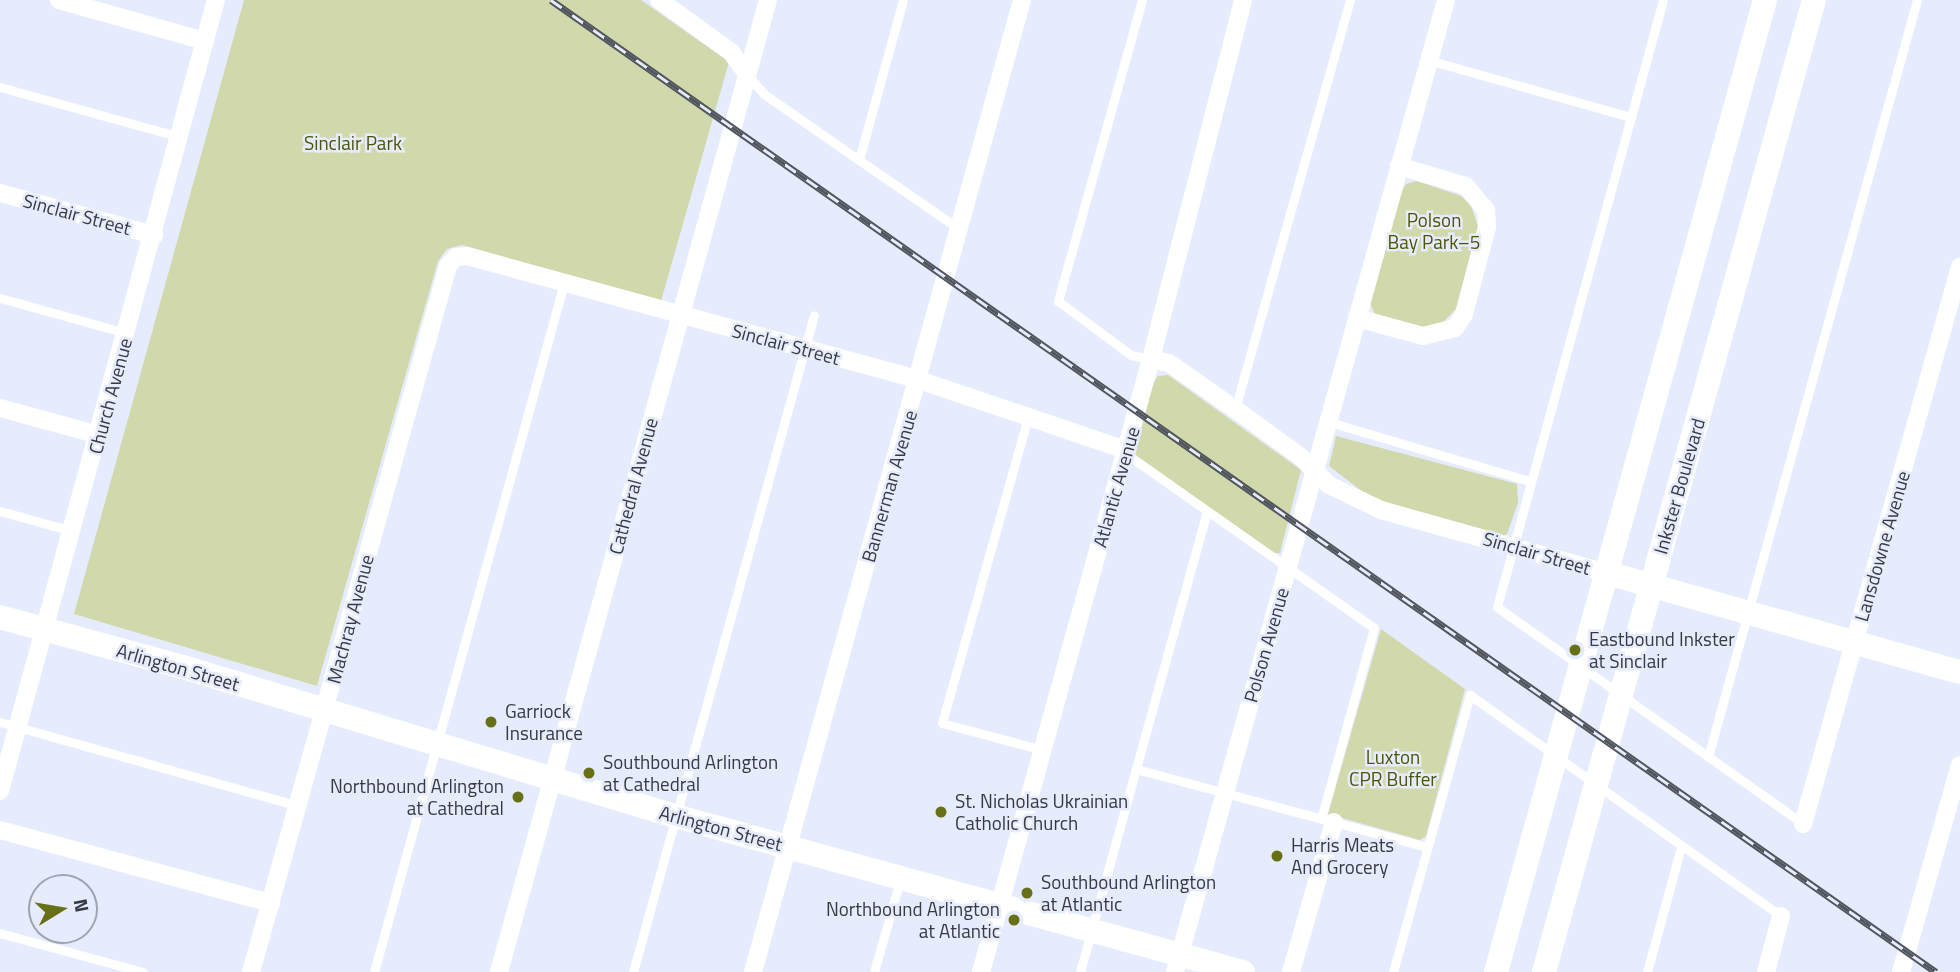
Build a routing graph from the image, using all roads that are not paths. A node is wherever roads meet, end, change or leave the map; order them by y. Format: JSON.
{"nodes":[{"id":1,"x":58,"y":0,"type":"edge"},
{"id":2,"x":216,"y":0,"type":"edge"},
{"id":3,"x":659,"y":0,"type":"edge"},
{"id":4,"x":768,"y":0,"type":"edge"},
{"id":5,"x":903,"y":0,"type":"edge"},
{"id":6,"x":1022,"y":0,"type":"edge"},
{"id":7,"x":1142,"y":0,"type":"edge"},
{"id":8,"x":1244,"y":0,"type":"edge"},
{"id":9,"x":1350,"y":0,"type":"edge"},
{"id":10,"x":1446,"y":0,"type":"edge"},
{"id":11,"x":1663,"y":0,"type":"edge"},
{"id":12,"x":1765,"y":0,"type":"edge"},
{"id":13,"x":1814,"y":0,"type":"edge"},
{"id":14,"x":1917,"y":0,"type":"edge"},
{"id":15,"x":205,"y":41,"type":"junction"},
{"id":16,"x":1428,"y":60,"type":"junction"},
{"id":17,"x":747,"y":74,"type":"junction"},
{"id":18,"x":0,"y":87,"type":"edge"},
{"id":19,"x":1631,"y":117,"type":"junction"},
{"id":20,"x":180,"y":136,"type":"junction"},
{"id":21,"x":859,"y":160,"type":"junction"},
{"id":22,"x":1399,"y":166,"type":"junction"},
{"id":23,"x":0,"y":193,"type":"edge"},
{"id":24,"x":958,"y":228,"type":"junction"},
{"id":25,"x":154,"y":235,"type":"junction"},
{"id":26,"x":447,"y":267,"type":"joint"},
{"id":27,"x":1960,"y":267,"type":"edge"},
{"id":28,"x":564,"y":283,"type":"junction"},
{"id":29,"x":0,"y":298,"type":"edge"},
{"id":30,"x":814,"y":315,"type":"dead end"},
{"id":31,"x":680,"y":316,"type":"junction"},
{"id":32,"x":1357,"y":318,"type":"junction"},
{"id":33,"x":127,"y":333,"type":"junction"},
{"id":34,"x":803,"y":349,"type":"junction"},
{"id":35,"x":1152,"y":359,"type":"junction"},
{"id":36,"x":919,"y":380,"type":"junction"},
{"id":37,"x":0,"y":408,"type":"edge"},
{"id":38,"x":1235,"y":409,"type":"junction"},
{"id":39,"x":1028,"y":417,"type":"junction"},
{"id":40,"x":1329,"y":422,"type":"junction"},
{"id":41,"x":99,"y":435,"type":"junction"},
{"id":42,"x":1125,"y":452,"type":"junction"},
{"id":43,"x":1316,"y":470,"type":"junction"},
{"id":44,"x":1530,"y":481,"type":"junction"},
{"id":45,"x":0,"y":511,"type":"edge"},
{"id":46,"x":1207,"y":511,"type":"junction"},
{"id":47,"x":73,"y":531,"type":"junction"},
{"id":48,"x":1512,"y":546,"type":"junction"},
{"id":49,"x":1288,"y":568,"type":"junction"},
{"id":50,"x":1606,"y":573,"type":"junction"},
{"id":51,"x":1651,"y":586,"type":"junction"},
{"id":52,"x":1747,"y":613,"type":"junction"},
{"id":53,"x":0,"y":617,"type":"edge"},
{"id":54,"x":46,"y":630,"type":"junction"},
{"id":55,"x":1855,"y":643,"type":"junction"},
{"id":56,"x":1579,"y":668,"type":"junction"},
{"id":57,"x":1960,"y":672,"type":"edge"},
{"id":58,"x":1620,"y":696,"type":"junction"},
{"id":59,"x":324,"y":713,"type":"junction"},
{"id":60,"x":0,"y":722,"type":"edge"},
{"id":61,"x":18,"y":727,"type":"junction"},
{"id":62,"x":437,"y":747,"type":"junction"},
{"id":63,"x":1043,"y":750,"type":"junction"},
{"id":64,"x":1708,"y":757,"type":"junction"},
{"id":65,"x":1555,"y":758,"type":"junction"},
{"id":66,"x":1960,"y":765,"type":"edge"},
{"id":67,"x":1136,"y":769,"type":"junction"},
{"id":68,"x":552,"y":779,"type":"junction"},
{"id":69,"x":1597,"y":787,"type":"junction"},
{"id":70,"x":0,"y":791,"type":"edge"},
{"id":71,"x":1225,"y":793,"type":"junction"},
{"id":72,"x":298,"y":806,"type":"junction"},
{"id":73,"x":675,"y":816,"type":"junction"},
{"id":74,"x":1327,"y":820,"type":"junction"},
{"id":75,"x":1802,"y":824,"type":"joint"},
{"id":76,"x":0,"y":830,"type":"edge"},
{"id":77,"x":789,"y":846,"type":"junction"},
{"id":78,"x":1427,"y":847,"type":"junction"},
{"id":79,"x":1681,"y":847,"type":"junction"},
{"id":80,"x":900,"y":878,"type":"junction"},
{"id":81,"x":271,"y":903,"type":"junction"},
{"id":82,"x":1000,"y":904,"type":"junction"},
{"id":83,"x":1780,"y":916,"type":"joint"},
{"id":84,"x":1092,"y":930,"type":"junction"},
{"id":85,"x":0,"y":933,"type":"edge"},
{"id":86,"x":1177,"y":963,"type":"edge"},
{"id":87,"x":143,"y":972,"type":"edge"},
{"id":88,"x":251,"y":972,"type":"edge"},
{"id":89,"x":374,"y":972,"type":"edge"},
{"id":90,"x":499,"y":972,"type":"edge"},
{"id":91,"x":633,"y":972,"type":"edge"},
{"id":92,"x":753,"y":972,"type":"edge"},
{"id":93,"x":874,"y":972,"type":"edge"},
{"id":94,"x":981,"y":972,"type":"edge"},
{"id":95,"x":1080,"y":972,"type":"edge"},
{"id":96,"x":1243,"y":972,"type":"edge"},
{"id":97,"x":1291,"y":972,"type":"edge"},
{"id":98,"x":1393,"y":972,"type":"edge"},
{"id":99,"x":1496,"y":972,"type":"edge"},
{"id":100,"x":1544,"y":972,"type":"edge"},
{"id":101,"x":1647,"y":972,"type":"edge"},
{"id":102,"x":1766,"y":972,"type":"edge"},
{"id":103,"x":1901,"y":972,"type":"edge"}],
"edges":[{"from":1,"to":15,"type":"street"},
{"from":2,"to":15,"type":"street","name":"Church Avenue"},
{"from":3,"to":17,"type":"street"},
{"from":4,"to":17,"type":"street","name":"Cathedral Avenue"},
{"from":5,"to":21,"type":"lane"},
{"from":6,"to":24,"type":"street","name":"Bannerman Avenue"},
{"from":7,"to":35,"type":"lane"},
{"from":8,"to":35,"type":"street","name":"Atlantic Avenue"},
{"from":9,"to":38,"type":"lane"},
{"from":10,"to":16,"type":"street","name":"Polson Avenue"},
{"from":11,"to":19,"type":"lane"},
{"from":12,"to":50,"type":"main road"},
{"from":13,"to":51,"type":"main road","name":"Inkster Boulevard"},
{"from":14,"to":52,"type":"lane"},
{"from":15,"to":20,"type":"street","name":"Church Avenue"},
{"from":16,"to":19,"type":"lane"},
{"from":16,"to":22,"type":"street","name":"Polson Avenue"},
{"from":17,"to":21,"type":"lane"},
{"from":17,"to":31,"type":"street","name":"Cathedral Avenue"},
{"from":18,"to":20,"type":"lane"},
{"from":19,"to":44,"type":"lane"},
{"from":20,"to":25,"type":"street","name":"Church Avenue"},
{"from":21,"to":24,"type":"lane"},
{"from":22,"to":32,"type":"street","name":"Polson Avenue"},
{"from":22,"to":32,"type":"street"},
{"from":23,"to":25,"type":"street","name":"Sinclair Street"},
{"from":24,"to":36,"type":"street","name":"Bannerman Avenue"},
{"from":25,"to":33,"type":"street","name":"Church Avenue"},
{"from":26,"to":28,"type":"street","name":"Sinclair Street"},
{"from":26,"to":59,"type":"street","name":"Machray Avenue"},
{"from":27,"to":55,"type":"street","name":"Lansdowne Avenue"},
{"from":28,"to":31,"type":"street","name":"Sinclair Street"},
{"from":28,"to":62,"type":"lane"},
{"from":29,"to":33,"type":"lane"},
{"from":30,"to":34,"type":"lane"},
{"from":31,"to":34,"type":"street","name":"Sinclair Street"},
{"from":31,"to":68,"type":"street","name":"Cathedral Avenue"},
{"from":32,"to":40,"type":"street","name":"Polson Avenue"},
{"from":33,"to":41,"type":"street","name":"Church Avenue"},
{"from":34,"to":36,"type":"street","name":"Sinclair Street"},
{"from":34,"to":73,"type":"lane"},
{"from":35,"to":38,"type":"street","name":"Sinclair Street"},
{"from":35,"to":42,"type":"street","name":"Atlantic Avenue"},
{"from":36,"to":39,"type":"street","name":"Sinclair Street"},
{"from":36,"to":77,"type":"street","name":"Bannerman Avenue"},
{"from":37,"to":41,"type":"street"},
{"from":38,"to":43,"type":"street","name":"Sinclair Street"},
{"from":39,"to":42,"type":"street","name":"Sinclair Street"},
{"from":39,"to":63,"type":"lane"},
{"from":40,"to":43,"type":"street","name":"Polson Avenue"},
{"from":40,"to":44,"type":"lane"},
{"from":41,"to":47,"type":"street","name":"Church Avenue"},
{"from":42,"to":46,"type":"lane"},
{"from":42,"to":63,"type":"street","name":"Atlantic Avenue"},
{"from":43,"to":48,"type":"street","name":"Sinclair Street"},
{"from":43,"to":49,"type":"street","name":"Polson Avenue"},
{"from":44,"to":48,"type":"lane"},
{"from":45,"to":47,"type":"lane"},
{"from":46,"to":49,"type":"lane"},
{"from":46,"to":67,"type":"lane"},
{"from":47,"to":54,"type":"street","name":"Church Avenue"},
{"from":48,"to":50,"type":"street","name":"Sinclair Street"},
{"from":48,"to":56,"type":"lane"},
{"from":49,"to":71,"type":"street","name":"Polson Avenue"},
{"from":49,"to":74,"type":"lane"},
{"from":50,"to":51,"type":"main road","name":"Sinclair Street"},
{"from":50,"to":56,"type":"main road"},
{"from":51,"to":52,"type":"main road","name":"Sinclair Street"},
{"from":51,"to":58,"type":"main road","name":"Inkster Boulevard"},
{"from":52,"to":55,"type":"main road","name":"Sinclair Street"},
{"from":52,"to":64,"type":"lane"},
{"from":53,"to":54,"type":"main road","name":"Arlington Street"},
{"from":54,"to":59,"type":"main road","name":"Arlington Street"},
{"from":54,"to":61,"type":"street","name":"Church Avenue"},
{"from":55,"to":57,"type":"main road","name":"Sinclair Street"},
{"from":55,"to":75,"type":"street","name":"Lansdowne Avenue"},
{"from":56,"to":58,"type":"lane"},
{"from":56,"to":65,"type":"main road"},
{"from":58,"to":64,"type":"lane"},
{"from":58,"to":69,"type":"main road","name":"Inkster Boulevard"},
{"from":59,"to":62,"type":"main road","name":"Arlington Street"},
{"from":59,"to":72,"type":"street","name":"Machray Avenue"},
{"from":60,"to":61,"type":"lane"},
{"from":61,"to":70,"type":"street","name":"Church Avenue"},
{"from":61,"to":72,"type":"lane"},
{"from":62,"to":68,"type":"main road","name":"Arlington Street"},
{"from":62,"to":89,"type":"lane"},
{"from":63,"to":82,"type":"street","name":"Atlantic Avenue"},
{"from":64,"to":75,"type":"lane"},
{"from":65,"to":69,"type":"lane"},
{"from":65,"to":78,"type":"lane"},
{"from":65,"to":99,"type":"main road"},
{"from":66,"to":103,"type":"street"},
{"from":67,"to":71,"type":"lane"},
{"from":67,"to":84,"type":"lane"},
{"from":68,"to":73,"type":"main road","name":"Arlington Street"},
{"from":68,"to":90,"type":"street","name":"Cathedral Avenue"},
{"from":69,"to":79,"type":"lane"},
{"from":69,"to":100,"type":"main road","name":"Inkster Boulevard"},
{"from":71,"to":74,"type":"lane"},
{"from":71,"to":86,"type":"street","name":"Polson Avenue"},
{"from":72,"to":81,"type":"street","name":"Machray Avenue"},
{"from":73,"to":77,"type":"main road","name":"Arlington Street"},
{"from":73,"to":91,"type":"lane"},
{"from":74,"to":78,"type":"lane"},
{"from":74,"to":97,"type":"street"},
{"from":76,"to":81,"type":"street"},
{"from":77,"to":80,"type":"main road","name":"Arlington Street"},
{"from":77,"to":92,"type":"street","name":"Bannerman Avenue"},
{"from":78,"to":98,"type":"lane"},
{"from":79,"to":83,"type":"lane"},
{"from":79,"to":101,"type":"lane"},
{"from":80,"to":82,"type":"main road","name":"Arlington Street"},
{"from":80,"to":93,"type":"lane"},
{"from":81,"to":88,"type":"street","name":"Machray Avenue"},
{"from":82,"to":84,"type":"main road","name":"Arlington Street"},
{"from":82,"to":94,"type":"street","name":"Atlantic Avenue"},
{"from":83,"to":102,"type":"street"},
{"from":84,"to":86,"type":"main road","name":"Arlington Street"},
{"from":84,"to":95,"type":"lane"},
{"from":85,"to":87,"type":"lane"},
{"from":86,"to":96,"type":"main road","name":"Arlington Street"}]}
